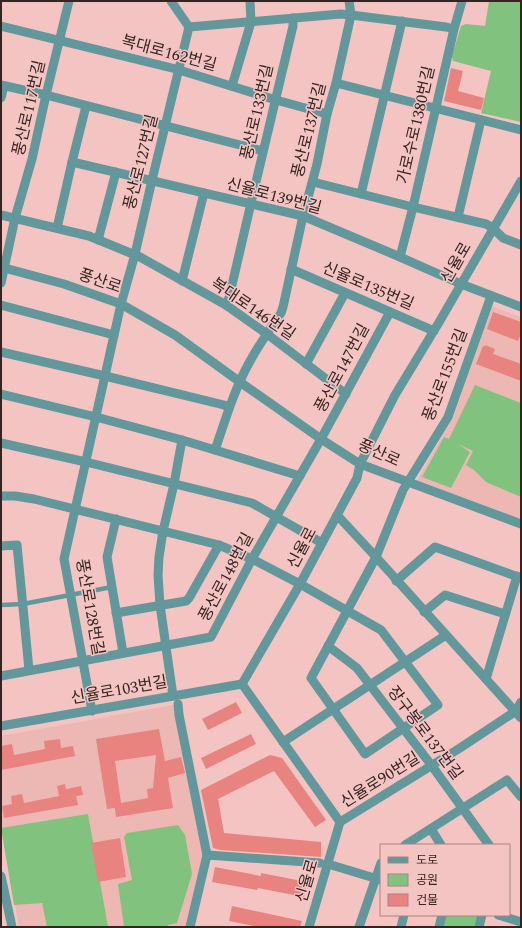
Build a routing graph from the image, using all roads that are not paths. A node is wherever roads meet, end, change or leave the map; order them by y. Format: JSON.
{"nodes":[{"id":1,"x":70,"y":1,"type":"edge"},
{"id":2,"x":171,"y":1,"type":"edge"},
{"id":3,"x":250,"y":1,"type":"edge"},
{"id":4,"x":349,"y":1,"type":"edge"},
{"id":5,"x":462,"y":1,"type":"edge"},
{"id":6,"x":350,"y":15,"type":"junction"},
{"id":7,"x":293,"y":18,"type":"junction"},
{"id":8,"x":402,"y":21,"type":"junction"},
{"id":9,"x":251,"y":22,"type":"junction"},
{"id":10,"x":1,"y":26,"type":"edge"},
{"id":11,"x":189,"y":27,"type":"junction"},
{"id":12,"x":454,"y":29,"type":"junction"},
{"id":13,"x":60,"y":40,"type":"junction"},
{"id":14,"x":179,"y":70,"type":"junction"},
{"id":15,"x":336,"y":84,"type":"junction"},
{"id":16,"x":2,"y":86,"type":"edge"},
{"id":17,"x":232,"y":86,"type":"junction"},
{"id":18,"x":46,"y":95,"type":"junction"},
{"id":19,"x":384,"y":96,"type":"junction"},
{"id":20,"x":1,"y":98,"type":"edge"},
{"id":21,"x":276,"y":100,"type":"junction"},
{"id":22,"x":86,"y":106,"type":"junction"},
{"id":23,"x":435,"y":108,"type":"junction"},
{"id":24,"x":328,"y":114,"type":"junction"},
{"id":25,"x":481,"y":120,"type":"junction"},
{"id":26,"x":166,"y":126,"type":"junction"},
{"id":27,"x":521,"y":130,"type":"edge"},
{"id":28,"x":263,"y":151,"type":"junction"},
{"id":29,"x":72,"y":162,"type":"junction"},
{"id":30,"x":116,"y":172,"type":"junction"},
{"id":31,"x":152,"y":180,"type":"junction"},
{"id":32,"x":521,"y":181,"type":"edge"},
{"id":33,"x":312,"y":182,"type":"junction"},
{"id":34,"x":204,"y":193,"type":"junction"},
{"id":35,"x":361,"y":194,"type":"junction"},
{"id":36,"x":251,"y":204,"type":"junction"},
{"id":37,"x":413,"y":207,"type":"junction"},
{"id":38,"x":1,"y":215,"type":"edge"},
{"id":39,"x":303,"y":216,"type":"junction"},
{"id":40,"x":458,"y":217,"type":"junction"},
{"id":41,"x":16,"y":218,"type":"junction"},
{"id":42,"x":57,"y":228,"type":"junction"},
{"id":43,"x":493,"y":228,"type":"junction"},
{"id":44,"x":98,"y":240,"type":"junction"},
{"id":45,"x":521,"y":245,"type":"edge"},
{"id":46,"x":135,"y":254,"type":"junction"},
{"id":47,"x":400,"y":257,"type":"junction"},
{"id":48,"x":3,"y":268,"type":"edge"},
{"id":49,"x":291,"y":269,"type":"junction"},
{"id":50,"x":182,"y":281,"type":"junction"},
{"id":51,"x":1,"y":283,"type":"edge"},
{"id":52,"x":461,"y":284,"type":"junction"},
{"id":53,"x":345,"y":292,"type":"junction"},
{"id":54,"x":491,"y":296,"type":"junction"},
{"id":55,"x":121,"y":304,"type":"junction"},
{"id":56,"x":1,"y":305,"type":"edge"},
{"id":57,"x":226,"y":305,"type":"junction"},
{"id":58,"x":521,"y":307,"type":"edge"},
{"id":59,"x":390,"y":312,"type":"junction"},
{"id":60,"x":434,"y":331,"type":"junction"},
{"id":61,"x":267,"y":334,"type":"junction"},
{"id":62,"x":114,"y":335,"type":"junction"},
{"id":63,"x":1,"y":352,"type":"edge"},
{"id":64,"x":306,"y":364,"type":"junction"},
{"id":65,"x":105,"y":376,"type":"junction"},
{"id":66,"x":240,"y":382,"type":"junction"},
{"id":67,"x":1,"y":394,"type":"edge"},
{"id":68,"x":346,"y":394,"type":"junction"},
{"id":69,"x":230,"y":408,"type":"junction"},
{"id":70,"x":96,"y":417,"type":"junction"},
{"id":71,"x":321,"y":439,"type":"junction"},
{"id":72,"x":182,"y":440,"type":"junction"},
{"id":73,"x":1,"y":443,"type":"edge"},
{"id":74,"x":215,"y":450,"type":"junction"},
{"id":75,"x":86,"y":462,"type":"junction"},
{"id":76,"x":360,"y":464,"type":"junction"},
{"id":77,"x":300,"y":476,"type":"junction"},
{"id":78,"x":408,"y":482,"type":"junction"},
{"id":79,"x":174,"y":484,"type":"junction"},
{"id":80,"x":1,"y":496,"type":"edge"},
{"id":81,"x":75,"y":509,"type":"junction"},
{"id":82,"x":337,"y":515,"type":"junction"},
{"id":83,"x":276,"y":516,"type":"junction"},
{"id":84,"x":116,"y":520,"type":"junction"},
{"id":85,"x":521,"y":524,"type":"edge"},
{"id":86,"x":163,"y":531,"type":"junction"},
{"id":87,"x":322,"y":543,"type":"junction"},
{"id":88,"x":219,"y":544,"type":"junction"},
{"id":89,"x":1,"y":546,"type":"edge"},
{"id":90,"x":376,"y":557,"type":"junction"},
{"id":91,"x":252,"y":559,"type":"junction"},
{"id":92,"x":519,"y":577,"type":"edge"},
{"id":93,"x":396,"y":581,"type":"junction"},
{"id":94,"x":300,"y":584,"type":"junction"},
{"id":95,"x":112,"y":588,"type":"junction"},
{"id":96,"x":71,"y":596,"type":"junction"},
{"id":97,"x":23,"y":604,"type":"junction"},
{"id":98,"x":1,"y":605,"type":"edge"},
{"id":99,"x":160,"y":605,"type":"junction"},
{"id":100,"x":347,"y":610,"type":"junction"},
{"id":101,"x":424,"y":612,"type":"junction"},
{"id":102,"x":116,"y":613,"type":"junction"},
{"id":103,"x":505,"y":614,"type":"junction"},
{"id":104,"x":446,"y":635,"type":"junction"},
{"id":105,"x":166,"y":645,"type":"junction"},
{"id":106,"x":328,"y":646,"type":"junction"},
{"id":107,"x":123,"y":653,"type":"junction"},
{"id":108,"x":83,"y":660,"type":"junction"},
{"id":109,"x":405,"y":661,"type":"junction"},
{"id":110,"x":29,"y":670,"type":"junction"},
{"id":111,"x":1,"y":676,"type":"edge"},
{"id":112,"x":486,"y":679,"type":"junction"},
{"id":113,"x":242,"y":684,"type":"junction"},
{"id":114,"x":370,"y":685,"type":"junction"},
{"id":115,"x":173,"y":696,"type":"junction"},
{"id":116,"x":521,"y":702,"type":"edge"},
{"id":117,"x":178,"y":704,"type":"dead end"},
{"id":118,"x":333,"y":709,"type":"junction"},
{"id":119,"x":92,"y":711,"type":"junction"},
{"id":120,"x":518,"y":714,"type":"edge"},
{"id":121,"x":1,"y":726,"type":"edge"},
{"id":122,"x":403,"y":728,"type":"junction"},
{"id":123,"x":283,"y":742,"type":"junction"},
{"id":124,"x":432,"y":766,"type":"junction"},
{"id":125,"x":521,"y":797,"type":"edge"},
{"id":126,"x":463,"y":808,"type":"junction"},
{"id":127,"x":340,"y":822,"type":"junction"},
{"id":128,"x":431,"y":829,"type":"junction"},
{"id":129,"x":407,"y":844,"type":"edge"},
{"id":130,"x":440,"y":844,"type":"edge"},
{"id":131,"x":488,"y":844,"type":"edge"},
{"id":132,"x":207,"y":855,"type":"junction"},
{"id":133,"x":324,"y":864,"type":"junction"},
{"id":134,"x":1,"y":876,"type":"edge"},
{"id":135,"x":379,"y":879,"type":"edge"},
{"id":136,"x":404,"y":916,"type":"edge"},
{"id":137,"x":442,"y":916,"type":"edge"},
{"id":138,"x":482,"y":916,"type":"edge"},
{"id":139,"x":502,"y":916,"type":"edge"},
{"id":140,"x":520,"y":921,"type":"edge"},
{"id":141,"x":12,"y":927,"type":"edge"},
{"id":142,"x":190,"y":927,"type":"edge"},
{"id":143,"x":309,"y":927,"type":"edge"},
{"id":144,"x":359,"y":927,"type":"edge"},
{"id":145,"x":401,"y":927,"type":"edge"},
{"id":146,"x":439,"y":927,"type":"edge"},
{"id":147,"x":478,"y":927,"type":"edge"}],
"edges":[{"from":1,"to":13,"type":"street","name":"풍산로117번길"},
{"from":2,"to":11,"type":"street"},
{"from":3,"to":9,"type":"street"},
{"from":4,"to":6,"type":"street","name":"풍산로137번길"},
{"from":5,"to":12,"type":"street","name":"가로수로1380번길"},
{"from":6,"to":7,"type":"street"},
{"from":6,"to":8,"type":"street"},
{"from":6,"to":15,"type":"street","name":"풍산로137번길"},
{"from":7,"to":9,"type":"street"},
{"from":7,"to":21,"type":"street","name":"풍산로133번길"},
{"from":8,"to":12,"type":"street"},
{"from":8,"to":19,"type":"street"},
{"from":9,"to":11,"type":"street"},
{"from":9,"to":17,"type":"street"},
{"from":10,"to":13,"type":"street","name":"복대로162번길"},
{"from":11,"to":14,"type":"street","name":"풍산로127번길"},
{"from":12,"to":23,"type":"street","name":"가로수로1380번길"},
{"from":13,"to":14,"type":"street","name":"복대로162번길"},
{"from":13,"to":18,"type":"street","name":"풍산로117번길"},
{"from":14,"to":17,"type":"street","name":"복대로162번길"},
{"from":14,"to":26,"type":"street","name":"풍산로127번길"},
{"from":15,"to":19,"type":"street"},
{"from":15,"to":24,"type":"street","name":"풍산로137번길"},
{"from":16,"to":18,"type":"street"},
{"from":16,"to":20,"type":"street"},
{"from":17,"to":21,"type":"street","name":"복대로162번길"},
{"from":18,"to":22,"type":"street"},
{"from":18,"to":41,"type":"street","name":"풍산로117번길"},
{"from":19,"to":23,"type":"street"},
{"from":19,"to":35,"type":"street"},
{"from":21,"to":24,"type":"street","name":"복대로162번길"},
{"from":21,"to":28,"type":"street","name":"풍산로133번길"},
{"from":22,"to":26,"type":"street"},
{"from":22,"to":29,"type":"street"},
{"from":23,"to":25,"type":"street"},
{"from":23,"to":37,"type":"street","name":"가로수로1380번길"},
{"from":24,"to":33,"type":"street","name":"풍산로137번길"},
{"from":25,"to":27,"type":"street"},
{"from":25,"to":40,"type":"street"},
{"from":26,"to":28,"type":"street"},
{"from":26,"to":31,"type":"street","name":"풍산로127번길"},
{"from":28,"to":36,"type":"street","name":"풍산로133번길"},
{"from":29,"to":30,"type":"street","name":"신율로139번길"},
{"from":29,"to":42,"type":"street"},
{"from":30,"to":31,"type":"street","name":"신율로139번길"},
{"from":30,"to":44,"type":"street"},
{"from":31,"to":34,"type":"street","name":"신율로139번길"},
{"from":31,"to":46,"type":"street","name":"풍산로127번길"},
{"from":32,"to":43,"type":"street","name":"신율로"},
{"from":33,"to":35,"type":"street"},
{"from":33,"to":39,"type":"street","name":"풍산로137번길"},
{"from":34,"to":36,"type":"street","name":"신율로139번길"},
{"from":34,"to":50,"type":"street"},
{"from":35,"to":37,"type":"street"},
{"from":36,"to":39,"type":"street","name":"신율로139번길"},
{"from":36,"to":57,"type":"street","name":"풍산로133번길"},
{"from":37,"to":40,"type":"street"},
{"from":37,"to":47,"type":"street","name":"가로수로1380번길"},
{"from":38,"to":41,"type":"street","name":"복대로146번길"},
{"from":39,"to":47,"type":"street","name":"신율로139번길"},
{"from":39,"to":49,"type":"street","name":"풍산로137번길"},
{"from":40,"to":43,"type":"street"},
{"from":41,"to":42,"type":"street","name":"복대로146번길"},
{"from":41,"to":48,"type":"street","name":"풍산로117번길"},
{"from":42,"to":44,"type":"street","name":"복대로146번길"},
{"from":43,"to":45,"type":"street"},
{"from":43,"to":52,"type":"street","name":"신율로"},
{"from":44,"to":46,"type":"street","name":"복대로146번길"},
{"from":46,"to":50,"type":"street","name":"복대로146번길"},
{"from":46,"to":55,"type":"street","name":"풍산로127번길"},
{"from":47,"to":52,"type":"street","name":"신율로139번길"},
{"from":48,"to":51,"type":"street","name":"풍산로117번길"},
{"from":48,"to":55,"type":"street","name":"풍산로"},
{"from":49,"to":53,"type":"street","name":"신율로135번길"},
{"from":49,"to":61,"type":"street","name":"풍산로137번길"},
{"from":50,"to":57,"type":"street","name":"복대로146번길"},
{"from":52,"to":54,"type":"street","name":"신율로139번길"},
{"from":52,"to":60,"type":"street","name":"신율로"},
{"from":53,"to":59,"type":"street","name":"신율로135번길"},
{"from":53,"to":64,"type":"street","name":"복대로146번길"},
{"from":54,"to":58,"type":"street","name":"신율로139번길"},
{"from":54,"to":78,"type":"street","name":"풍산로155번길"},
{"from":55,"to":62,"type":"street","name":"풍산로128번길"},
{"from":55,"to":66,"type":"street","name":"풍산로"},
{"from":56,"to":62,"type":"street"},
{"from":57,"to":61,"type":"street","name":"복대로146번길"},
{"from":59,"to":60,"type":"street","name":"신율로135번길"},
{"from":59,"to":68,"type":"street","name":"풍산로147번길"},
{"from":60,"to":76,"type":"street","name":"신율로"},
{"from":61,"to":64,"type":"street","name":"복대로146번길"},
{"from":61,"to":66,"type":"street","name":"풍산로137번길"},
{"from":62,"to":65,"type":"street","name":"풍산로128번길"},
{"from":63,"to":65,"type":"street"},
{"from":64,"to":68,"type":"street","name":"복대로146번길"},
{"from":65,"to":69,"type":"street"},
{"from":65,"to":70,"type":"street","name":"풍산로128번길"},
{"from":66,"to":69,"type":"street"},
{"from":66,"to":71,"type":"street","name":"풍산로"},
{"from":67,"to":70,"type":"street"},
{"from":68,"to":71,"type":"street","name":"풍산로147번길"},
{"from":69,"to":74,"type":"street"},
{"from":70,"to":72,"type":"street"},
{"from":70,"to":75,"type":"street","name":"풍산로128번길"},
{"from":71,"to":76,"type":"street","name":"풍산로"},
{"from":71,"to":77,"type":"street","name":"풍산로148번길"},
{"from":72,"to":74,"type":"street"},
{"from":72,"to":79,"type":"street"},
{"from":73,"to":75,"type":"street"},
{"from":74,"to":77,"type":"street"},
{"from":75,"to":79,"type":"street"},
{"from":75,"to":81,"type":"street","name":"풍산로128번길"},
{"from":76,"to":78,"type":"street","name":"풍산로"},
{"from":76,"to":82,"type":"street","name":"신율로"},
{"from":77,"to":83,"type":"street","name":"풍산로148번길"},
{"from":78,"to":85,"type":"street","name":"풍산로"},
{"from":78,"to":90,"type":"street","name":"풍산로155번길"},
{"from":79,"to":83,"type":"street"},
{"from":79,"to":86,"type":"street"},
{"from":80,"to":81,"type":"street"},
{"from":81,"to":84,"type":"street"},
{"from":81,"to":96,"type":"street","name":"풍산로128번길"},
{"from":82,"to":87,"type":"street","name":"신율로"},
{"from":82,"to":90,"type":"street"},
{"from":83,"to":87,"type":"street"},
{"from":83,"to":91,"type":"street","name":"풍산로148번길"},
{"from":84,"to":86,"type":"street"},
{"from":84,"to":95,"type":"street"},
{"from":86,"to":88,"type":"street"},
{"from":86,"to":99,"type":"street"},
{"from":87,"to":94,"type":"street","name":"신율로"},
{"from":88,"to":91,"type":"street"},
{"from":88,"to":99,"type":"street"},
{"from":89,"to":97,"type":"street"},
{"from":90,"to":93,"type":"street"},
{"from":90,"to":100,"type":"street","name":"풍산로155번길"},
{"from":91,"to":94,"type":"street"},
{"from":91,"to":105,"type":"street","name":"풍산로148번길"},
{"from":92,"to":93,"type":"street"},
{"from":92,"to":103,"type":"street"},
{"from":93,"to":101,"type":"street"},
{"from":94,"to":100,"type":"street"},
{"from":94,"to":113,"type":"street","name":"신율로"},
{"from":95,"to":96,"type":"lane"},
{"from":95,"to":102,"type":"street"},
{"from":96,"to":97,"type":"lane"},
{"from":96,"to":108,"type":"street","name":"풍산로128번길"},
{"from":97,"to":98,"type":"lane"},
{"from":97,"to":110,"type":"street"},
{"from":99,"to":102,"type":"street"},
{"from":99,"to":105,"type":"street"},
{"from":100,"to":106,"type":"street","name":"풍산로155번길"},
{"from":100,"to":109,"type":"street"},
{"from":101,"to":103,"type":"street"},
{"from":101,"to":104,"type":"street"},
{"from":102,"to":107,"type":"street"},
{"from":103,"to":112,"type":"street"},
{"from":104,"to":109,"type":"street"},
{"from":104,"to":112,"type":"street"},
{"from":105,"to":107,"type":"street","name":"풍산로148번길"},
{"from":105,"to":115,"type":"street"},
{"from":106,"to":114,"type":"street","name":"장구봉로137번길"},
{"from":106,"to":118,"type":"street","name":"풍산로155번길"},
{"from":107,"to":108,"type":"street","name":"풍산로148번길"},
{"from":108,"to":110,"type":"street","name":"풍산로148번길"},
{"from":108,"to":119,"type":"street","name":"풍산로128번길"},
{"from":109,"to":114,"type":"street"},
{"from":109,"to":122,"type":"street"},
{"from":110,"to":111,"type":"street","name":"풍산로148번길"},
{"from":112,"to":120,"type":"street"},
{"from":113,"to":115,"type":"street","name":"신율로103번길"},
{"from":113,"to":123,"type":"street"},
{"from":114,"to":118,"type":"street"},
{"from":114,"to":122,"type":"street","name":"장구봉로137번길"},
{"from":115,"to":119,"type":"street","name":"신율로103번길"},
{"from":116,"to":120,"type":"street"},
{"from":117,"to":132,"type":"street"},
{"from":118,"to":122,"type":"street"},
{"from":118,"to":123,"type":"street"},
{"from":119,"to":121,"type":"street","name":"신율로103번길"},
{"from":120,"to":124,"type":"street","name":"신율로90번길"},
{"from":122,"to":124,"type":"street","name":"장구봉로137번길"},
{"from":123,"to":127,"type":"street"},
{"from":124,"to":126,"type":"street","name":"장구봉로137번길"},
{"from":124,"to":127,"type":"street","name":"신율로90번길"},
{"from":125,"to":126,"type":"street"},
{"from":126,"to":128,"type":"street"},
{"from":126,"to":131,"type":"street","name":"장구봉로137번길"},
{"from":127,"to":133,"type":"street","name":"신율로"},
{"from":128,"to":129,"type":"street"},
{"from":128,"to":130,"type":"street"},
{"from":132,"to":133,"type":"street"},
{"from":132,"to":142,"type":"street"},
{"from":133,"to":135,"type":"street"},
{"from":133,"to":143,"type":"street","name":"신율로"},
{"from":134,"to":141,"type":"street"},
{"from":135,"to":144,"type":"street"},
{"from":136,"to":145,"type":"street"},
{"from":137,"to":146,"type":"street"},
{"from":138,"to":147,"type":"street"},
{"from":139,"to":140,"type":"street"}]}
